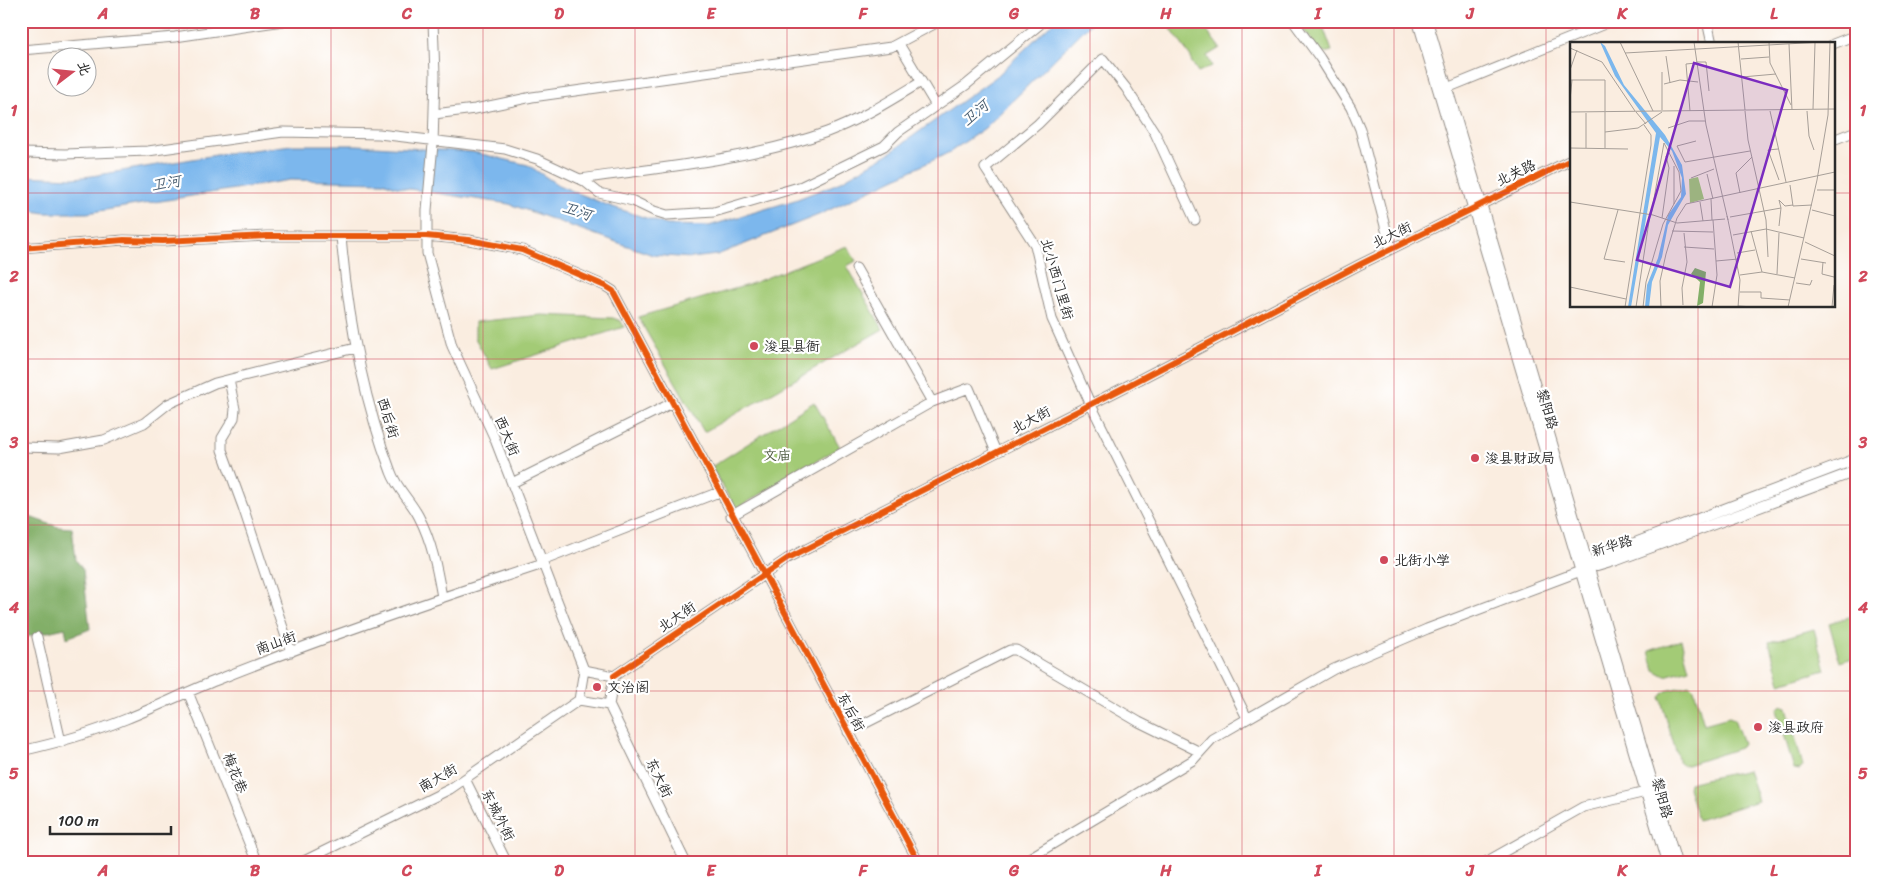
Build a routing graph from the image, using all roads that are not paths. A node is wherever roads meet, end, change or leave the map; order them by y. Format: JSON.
{"nodes":[{"id":1,"x":283,"y":21,"type":"edge"},
{"id":2,"x":432,"y":21,"type":"edge"},
{"id":3,"x":940,"y":21,"type":"edge"},
{"id":4,"x":1044,"y":21,"type":"edge"},
{"id":5,"x":1292,"y":21,"type":"edge"},
{"id":6,"x":1418,"y":21,"type":"edge"},
{"id":7,"x":1427,"y":21,"type":"edge"},
{"id":8,"x":1612,"y":21,"type":"edge"},
{"id":9,"x":1707,"y":21,"type":"edge"},
{"id":10,"x":1856,"y":35,"type":"edge"},
{"id":11,"x":1712,"y":42,"type":"edge"},
{"id":12,"x":899,"y":44,"type":"junction"},
{"id":13,"x":1834,"y":44,"type":"edge"},
{"id":14,"x":21,"y":50,"type":"edge"},
{"id":15,"x":921,"y":82,"type":"junction"},
{"id":16,"x":1447,"y":88,"type":"junction"},
{"id":17,"x":935,"y":104,"type":"junction"},
{"id":18,"x":434,"y":114,"type":"junction"},
{"id":19,"x":1856,"y":131,"type":"edge"},
{"id":20,"x":1834,"y":140,"type":"edge"},
{"id":21,"x":433,"y":142,"type":"junction"},
{"id":22,"x":21,"y":153,"type":"edge"},
{"id":23,"x":1570,"y":160,"type":"edge"},
{"id":24,"x":580,"y":179,"type":"junction"},
{"id":25,"x":1477,"y":206,"type":"junction"},
{"id":26,"x":1195,"y":220,"type":"dead end"},
{"id":27,"x":340,"y":236,"type":"junction"},
{"id":28,"x":426,"y":236,"type":"junction"},
{"id":29,"x":21,"y":248,"type":"edge"},
{"id":30,"x":1391,"y":249,"type":"junction"},
{"id":31,"x":856,"y":268,"type":"dead end"},
{"id":32,"x":355,"y":348,"type":"junction"},
{"id":33,"x":229,"y":380,"type":"junction"},
{"id":34,"x":932,"y":402,"type":"junction"},
{"id":35,"x":672,"y":403,"type":"junction"},
{"id":36,"x":1090,"y":403,"type":"junction"},
{"id":37,"x":21,"y":447,"type":"edge"},
{"id":38,"x":996,"y":452,"type":"junction"},
{"id":39,"x":1856,"y":460,"type":"edge"},
{"id":40,"x":1856,"y":471,"type":"edge"},
{"id":41,"x":512,"y":483,"type":"junction"},
{"id":42,"x":719,"y":492,"type":"junction"},
{"id":43,"x":731,"y":516,"type":"junction"},
{"id":44,"x":542,"y":562,"type":"junction"},
{"id":45,"x":1585,"y":569,"type":"junction"},
{"id":46,"x":762,"y":574,"type":"junction"},
{"id":47,"x":442,"y":597,"type":"junction"},
{"id":48,"x":37,"y":637,"type":"dead end"},
{"id":49,"x":291,"y":652,"type":"junction"},
{"id":50,"x":584,"y":670,"type":"junction"},
{"id":51,"x":614,"y":676,"type":"junction"},
{"id":52,"x":188,"y":692,"type":"junction"},
{"id":53,"x":579,"y":700,"type":"junction"},
{"id":54,"x":608,"y":705,"type":"junction"},
{"id":55,"x":1247,"y":718,"type":"junction"},
{"id":56,"x":848,"y":732,"type":"junction"},
{"id":57,"x":61,"y":742,"type":"junction"},
{"id":58,"x":21,"y":751,"type":"edge"},
{"id":59,"x":1200,"y":752,"type":"junction"},
{"id":60,"x":465,"y":779,"type":"junction"},
{"id":61,"x":1646,"y":792,"type":"junction"},
{"id":62,"x":1856,"y":859,"type":"edge"},
{"id":63,"x":313,"y":860,"type":"edge"},
{"id":64,"x":257,"y":863,"type":"edge"},
{"id":65,"x":300,"y":863,"type":"edge"},
{"id":66,"x":507,"y":863,"type":"edge"},
{"id":67,"x":686,"y":863,"type":"edge"},
{"id":68,"x":919,"y":863,"type":"edge"},
{"id":69,"x":1020,"y":863,"type":"edge"},
{"id":70,"x":1484,"y":863,"type":"edge"},
{"id":71,"x":1667,"y":863,"type":"edge"},
{"id":72,"x":1676,"y":863,"type":"edge"},
{"id":73,"x":1851,"y":863,"type":"edge"}],
"edges":[{"from":1,"to":14,"type":"street"},
{"from":2,"to":18,"type":"street","name":"西大街"},
{"from":3,"to":12,"type":"street"},
{"from":4,"to":17,"type":"street"},
{"from":5,"to":30,"type":"street"},
{"from":6,"to":25,"type":"main road","name":"黎阳路"},
{"from":7,"to":16,"type":"main road","name":"黎阳路"},
{"from":8,"to":16,"type":"street"},
{"from":9,"to":11,"type":"street"},
{"from":10,"to":13,"type":"street"},
{"from":12,"to":15,"type":"street"},
{"from":12,"to":18,"type":"street"},
{"from":15,"to":17,"type":"street"},
{"from":15,"to":24,"type":"street"},
{"from":16,"to":25,"type":"main road","name":"黎阳路"},
{"from":17,"to":24,"type":"street"},
{"from":18,"to":21,"type":"street","name":"西大街"},
{"from":19,"to":20,"type":"street"},
{"from":21,"to":22,"type":"street"},
{"from":21,"to":24,"type":"street"},
{"from":21,"to":28,"type":"street","name":"西大街"},
{"from":23,"to":25,"type":"street","name":"北关路"},
{"from":25,"to":30,"type":"street","name":"北大街"},
{"from":25,"to":45,"type":"main road","name":"黎阳路"},
{"from":26,"to":36,"type":"street","name":"北小西门里街"},
{"from":27,"to":28,"type":"street","name":"东后街"},
{"from":27,"to":29,"type":"street","name":"东后街"},
{"from":27,"to":32,"type":"street","name":"西后街"},
{"from":28,"to":35,"type":"street","name":"东后街"},
{"from":28,"to":41,"type":"street","name":"西大街"},
{"from":30,"to":36,"type":"street","name":"北大街"},
{"from":31,"to":34,"type":"street"},
{"from":32,"to":33,"type":"street"},
{"from":32,"to":47,"type":"street","name":"西后街"},
{"from":33,"to":37,"type":"street"},
{"from":33,"to":49,"type":"street"},
{"from":34,"to":38,"type":"street"},
{"from":34,"to":43,"type":"street"},
{"from":35,"to":41,"type":"street"},
{"from":35,"to":42,"type":"street","name":"东后街"},
{"from":36,"to":38,"type":"street","name":"北大街"},
{"from":36,"to":55,"type":"street","name":"北小西门里街"},
{"from":38,"to":46,"type":"street","name":"北大街"},
{"from":39,"to":45,"type":"main road","name":"新华路"},
{"from":40,"to":45,"type":"main road","name":"新华路"},
{"from":41,"to":44,"type":"street","name":"西大街"},
{"from":42,"to":43,"type":"street","name":"东后街"},
{"from":42,"to":44,"type":"street","name":"南山街"},
{"from":43,"to":46,"type":"street","name":"东后街"},
{"from":44,"to":47,"type":"street","name":"南山街"},
{"from":44,"to":50,"type":"street","name":"西大街"},
{"from":45,"to":55,"type":"street"},
{"from":45,"to":61,"type":"main road","name":"黎阳路"},
{"from":45,"to":72,"type":"main road","name":"黎阳路"},
{"from":46,"to":51,"type":"street","name":"北大街"},
{"from":46,"to":56,"type":"street","name":"东后街"},
{"from":47,"to":49,"type":"street","name":"南山街"},
{"from":48,"to":57,"type":"street"},
{"from":49,"to":52,"type":"street","name":"南山街"},
{"from":50,"to":51,"type":"street"},
{"from":50,"to":53,"type":"street"},
{"from":51,"to":54,"type":"street"},
{"from":52,"to":57,"type":"street","name":"南山街"},
{"from":52,"to":64,"type":"street","name":"梅花巷"},
{"from":53,"to":54,"type":"street"},
{"from":53,"to":60,"type":"street","name":"南大街"},
{"from":54,"to":67,"type":"street","name":"东大街"},
{"from":55,"to":59,"type":"street"},
{"from":56,"to":59,"type":"street"},
{"from":56,"to":68,"type":"street","name":"东后街"},
{"from":57,"to":58,"type":"street","name":"南山街"},
{"from":59,"to":69,"type":"street"},
{"from":60,"to":63,"type":"street","name":"南大街"},
{"from":60,"to":66,"type":"street","name":"东城外街"},
{"from":61,"to":70,"type":"street"},
{"from":61,"to":71,"type":"main road","name":"黎阳路"},
{"from":62,"to":73,"type":"street"},
{"from":63,"to":65,"type":"street","name":"南大街"}]}
